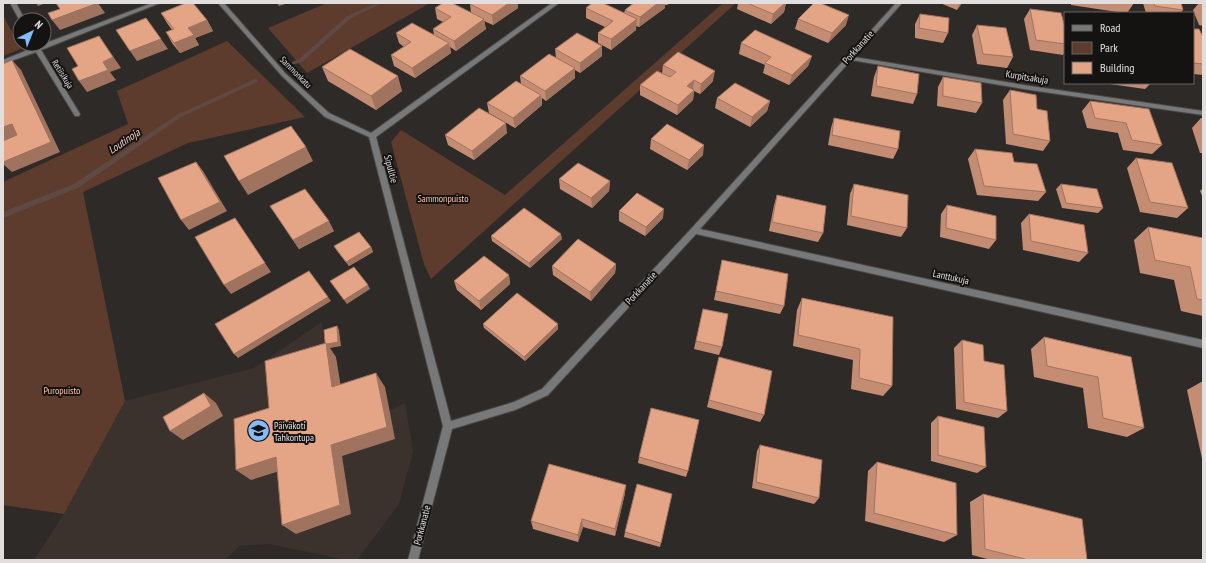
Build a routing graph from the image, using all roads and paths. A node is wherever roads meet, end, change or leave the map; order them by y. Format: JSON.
{"nodes":[{"id":1,"x":13,"y":3,"type":"edge"},
{"id":2,"x":157,"y":3,"type":"edge"},
{"id":3,"x":221,"y":3,"type":"edge"},
{"id":4,"x":556,"y":3,"type":"edge"},
{"id":5,"x":899,"y":3,"type":"edge"},
{"id":6,"x":18,"y":12,"type":"edge"},
{"id":7,"x":52,"y":41,"type":"edge"},
{"id":8,"x":25,"y":52,"type":"edge"},
{"id":9,"x":39,"y":52,"type":"edge"},
{"id":10,"x":848,"y":58,"type":"junction"},
{"id":11,"x":3,"y":62,"type":"edge"},
{"id":12,"x":1203,"y":113,"type":"edge"},
{"id":13,"x":77,"y":114,"type":"dead end"},
{"id":14,"x":372,"y":136,"type":"junction"},
{"id":15,"x":694,"y":231,"type":"junction"},
{"id":16,"x":1203,"y":344,"type":"edge"},
{"id":17,"x":448,"y":426,"type":"junction"},
{"id":18,"x":413,"y":560,"type":"edge"}],
"edges":[{"from":1,"to":6,"type":"street"},
{"from":2,"to":7,"type":"street"},
{"from":3,"to":14,"type":"street","name":"Sammonkatu"},
{"from":4,"to":14,"type":"street"},
{"from":5,"to":10,"type":"street","name":"Porkkanatie"},
{"from":8,"to":11,"type":"street"},
{"from":9,"to":13,"type":"street","name":"Retiisikuja"},
{"from":10,"to":12,"type":"street","name":"Kurpitsakuja"},
{"from":10,"to":15,"type":"street","name":"Porkkanatie"},
{"from":14,"to":17,"type":"street","name":"Sipulitie"},
{"from":15,"to":16,"type":"street","name":"Lanttukuja"},
{"from":15,"to":17,"type":"street","name":"Porkkanatie"},
{"from":17,"to":18,"type":"street","name":"Porkkanatie"}]}
